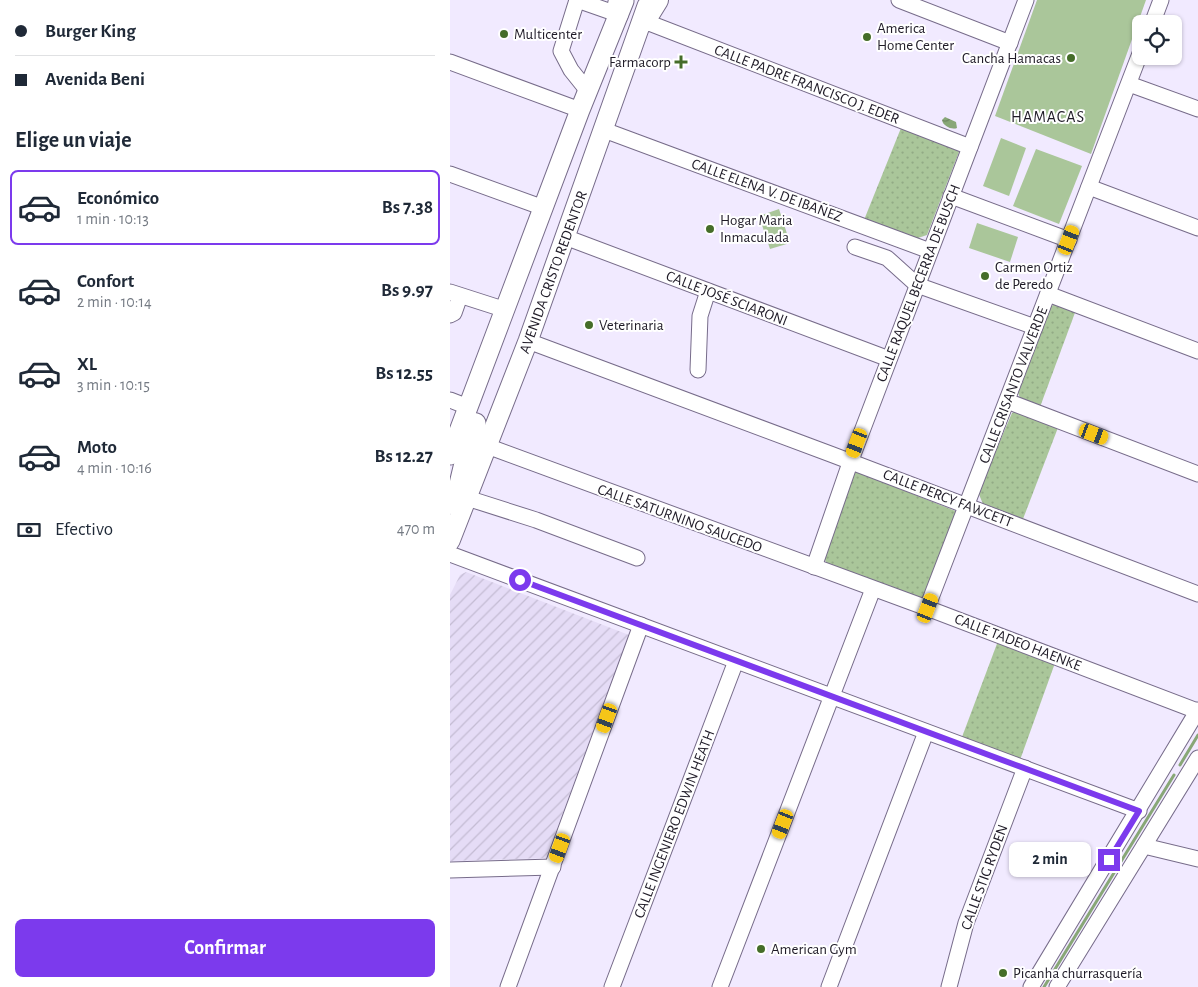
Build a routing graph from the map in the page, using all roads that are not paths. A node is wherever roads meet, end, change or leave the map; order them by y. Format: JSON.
{"nodes":[{"id":1,"x":577,"y":0,"type":"edge"},
{"id":2,"x":657,"y":0,"type":"edge"},
{"id":3,"x":1026,"y":0,"type":"edge"},
{"id":4,"x":1161,"y":0,"type":"edge"},
{"id":5,"x":903,"y":1,"type":"edge"},
{"id":6,"x":620,"y":5,"type":"edge"},
{"id":7,"x":646,"y":11,"type":"edge"},
{"id":8,"x":1155,"y":15,"type":"edge"},
{"id":9,"x":1010,"y":43,"type":"junction"},
{"id":10,"x":450,"y":62,"type":"edge"},
{"id":11,"x":1136,"y":65,"type":"edge"},
{"id":12,"x":1129,"y":84,"type":"junction"},
{"id":13,"x":587,"y":90,"type":"junction"},
{"id":14,"x":1198,"y":109,"type":"edge"},
{"id":15,"x":580,"y":110,"type":"junction"},
{"id":16,"x":604,"y":130,"type":"junction"},
{"id":17,"x":970,"y":147,"type":"junction"},
{"id":18,"x":450,"y":174,"type":"edge"},
{"id":19,"x":1089,"y":187,"type":"junction"},
{"id":20,"x":951,"y":196,"type":"junction"},
{"id":21,"x":544,"y":208,"type":"junction"},
{"id":22,"x":1198,"y":228,"type":"edge"},
{"id":23,"x":565,"y":237,"type":"junction"},
{"id":24,"x":1069,"y":240,"type":"junction"},
{"id":25,"x":855,"y":247,"type":"dead end"},
{"id":26,"x":930,"y":251,"type":"junction"},
{"id":27,"x":917,"y":285,"type":"junction"},
{"id":28,"x":708,"y":291,"type":"junction"},
{"id":29,"x":455,"y":294,"type":"edge"},
{"id":30,"x":1048,"y":294,"type":"junction"},
{"id":31,"x":509,"y":302,"type":"junction"},
{"id":32,"x":450,"y":315,"type":"edge"},
{"id":33,"x":1035,"y":327,"type":"junction"},
{"id":34,"x":528,"y":341,"type":"junction"},
{"id":35,"x":1198,"y":350,"type":"edge"},
{"id":36,"x":889,"y":359,"type":"junction"},
{"id":37,"x":698,"y":370,"type":"dead end"},
{"id":38,"x":510,"y":387,"type":"junction"},
{"id":39,"x":450,"y":400,"type":"edge"},
{"id":40,"x":1007,"y":401,"type":"junction"},
{"id":41,"x":468,"y":407,"type":"junction"},
{"id":42,"x":488,"y":446,"type":"junction"},
{"id":43,"x":453,"y":448,"type":"edge"},
{"id":44,"x":851,"y":460,"type":"junction"},
{"id":45,"x":1198,"y":474,"type":"edge"},
{"id":46,"x":467,"y":498,"type":"junction"},
{"id":47,"x":966,"y":507,"type":"junction"},
{"id":48,"x":450,"y":545,"type":"edge"},
{"id":49,"x":637,"y":558,"type":"dead end"},
{"id":50,"x":814,"y":567,"type":"junction"},
{"id":51,"x":873,"y":588,"type":"junction"},
{"id":52,"x":1198,"y":594,"type":"edge"},
{"id":53,"x":928,"y":608,"type":"junction"},
{"id":54,"x":641,"y":625,"type":"junction"},
{"id":55,"x":736,"y":661,"type":"junction"},
{"id":56,"x":832,"y":696,"type":"junction"},
{"id":57,"x":1198,"y":711,"type":"edge"},
{"id":58,"x":926,"y":732,"type":"junction"},
{"id":59,"x":1198,"y":758,"type":"edge"},
{"id":60,"x":1024,"y":768,"type":"junction"},
{"id":61,"x":1139,"y":811,"type":"junction"},
{"id":62,"x":1144,"y":846,"type":"junction"},
{"id":63,"x":1198,"y":858,"type":"edge"},
{"id":64,"x":553,"y":867,"type":"junction"},
{"id":65,"x":450,"y":870,"type":"edge"},
{"id":66,"x":508,"y":987,"type":"edge"},
{"id":67,"x":612,"y":987,"type":"edge"},
{"id":68,"x":720,"y":987,"type":"edge"},
{"id":69,"x":829,"y":987,"type":"edge"},
{"id":70,"x":949,"y":987,"type":"edge"},
{"id":71,"x":1031,"y":987,"type":"edge"},
{"id":72,"x":1057,"y":987,"type":"edge"}],
"edges":[{"from":1,"to":6,"type":"street"},
{"from":1,"to":13,"type":"street"},
{"from":2,"to":7,"type":"highway"},
{"from":3,"to":9,"type":"street","name":"CALLE RAQUEL BECERRA DE BUSCH"},
{"from":4,"to":8,"type":"street"},
{"from":5,"to":9,"type":"street"},
{"from":6,"to":13,"type":"main road","name":"AVENIDA CRISTO REDENTOR"},
{"from":7,"to":16,"type":"main road","name":"AVENIDA CRISTO REDENTOR"},
{"from":7,"to":17,"type":"street","name":"CALLE PADRE FRANCISCO J. EDER"},
{"from":9,"to":17,"type":"street","name":"CALLE RAQUEL BECERRA DE BUSCH"},
{"from":10,"to":15,"type":"street"},
{"from":11,"to":12,"type":"street","name":"CALLE CRISANTO VALVERDE"},
{"from":12,"to":14,"type":"street"},
{"from":12,"to":19,"type":"street","name":"CALLE CRISANTO VALVERDE"},
{"from":13,"to":15,"type":"main road","name":"AVENIDA CRISTO REDENTOR"},
{"from":15,"to":21,"type":"main road","name":"AVENIDA CRISTO REDENTOR"},
{"from":16,"to":23,"type":"main road","name":"AVENIDA CRISTO REDENTOR"},
{"from":16,"to":26,"type":"street","name":"CALLE ELENA V. DE IBAÑEZ"},
{"from":17,"to":20,"type":"street","name":"CALLE RAQUEL BECERRA DE BUSCH"},
{"from":18,"to":21,"type":"street"},
{"from":19,"to":22,"type":"street"},
{"from":19,"to":24,"type":"street","name":"CALLE CRISANTO VALVERDE"},
{"from":20,"to":24,"type":"street"},
{"from":20,"to":26,"type":"street","name":"CALLE RAQUEL BECERRA DE BUSCH"},
{"from":21,"to":31,"type":"main road","name":"AVENIDA CRISTO REDENTOR"},
{"from":23,"to":28,"type":"street","name":"CALLE JOSÉ SCIARONI"},
{"from":23,"to":34,"type":"main road","name":"AVENIDA CRISTO REDENTOR"},
{"from":24,"to":30,"type":"street","name":"CALLE CRISANTO VALVERDE"},
{"from":25,"to":27,"type":"street"},
{"from":26,"to":27,"type":"street","name":"CALLE RAQUEL BECERRA DE BUSCH"},
{"from":27,"to":33,"type":"street"},
{"from":27,"to":36,"type":"street","name":"CALLE RAQUEL BECERRA DE BUSCH"},
{"from":28,"to":36,"type":"street","name":"CALLE JOSÉ SCIARONI"},
{"from":28,"to":37,"type":"street"},
{"from":29,"to":31,"type":"street"},
{"from":29,"to":32,"type":"street"},
{"from":30,"to":33,"type":"street","name":"CALLE CRISANTO VALVERDE"},
{"from":30,"to":35,"type":"street"},
{"from":31,"to":38,"type":"main road"},
{"from":31,"to":41,"type":"main road","name":"AVENIDA CRISTO REDENTOR"},
{"from":33,"to":40,"type":"street","name":"CALLE CRISANTO VALVERDE"},
{"from":34,"to":38,"type":"main road","name":"AVENIDA CRISTO REDENTOR"},
{"from":34,"to":44,"type":"street","name":"CALLE PERCY FAWCETT"},
{"from":36,"to":44,"type":"street","name":"CALLE RAQUEL BECERRA DE BUSCH"},
{"from":38,"to":42,"type":"main road","name":"AVENIDA CRISTO REDENTOR"},
{"from":39,"to":41,"type":"street"},
{"from":40,"to":45,"type":"street"},
{"from":40,"to":47,"type":"street","name":"CALLE CRISANTO VALVERDE"},
{"from":41,"to":43,"type":"main road","name":"AVENIDA CRISTO REDENTOR"},
{"from":42,"to":46,"type":"main road","name":"AVENIDA CRISTO REDENTOR"},
{"from":42,"to":50,"type":"street","name":"CALLE SATURNINO SAUCEDO"},
{"from":43,"to":48,"type":"main road"},
{"from":44,"to":47,"type":"street","name":"CALLE PERCY FAWCETT"},
{"from":44,"to":50,"type":"street","name":"CALLE RAQUEL BECERRA DE BUSCH"},
{"from":46,"to":48,"type":"main road","name":"AVENIDA CRISTO REDENTOR"},
{"from":46,"to":49,"type":"street"},
{"from":47,"to":52,"type":"street","name":"CALLE PERCY FAWCETT"},
{"from":47,"to":53,"type":"street","name":"CALLE CRISANTO VALVERDE"},
{"from":48,"to":54,"type":"street"},
{"from":50,"to":51,"type":"street","name":"CALLE SATURNINO SAUCEDO"},
{"from":51,"to":53,"type":"street","name":"CALLE TADEO HAENKE"},
{"from":51,"to":56,"type":"street"},
{"from":53,"to":57,"type":"street","name":"CALLE TADEO HAENKE"},
{"from":54,"to":55,"type":"street"},
{"from":54,"to":64,"type":"street"},
{"from":55,"to":56,"type":"street"},
{"from":55,"to":67,"type":"street","name":"CALLE INGENIERO EDWIN HEATH"},
{"from":56,"to":58,"type":"street"},
{"from":56,"to":68,"type":"street"},
{"from":57,"to":61,"type":"street"},
{"from":58,"to":60,"type":"street"},
{"from":58,"to":69,"type":"street"},
{"from":59,"to":62,"type":"street"},
{"from":60,"to":61,"type":"street"},
{"from":60,"to":70,"type":"street","name":"CALLE STIG RYDEN"},
{"from":61,"to":71,"type":"street"},
{"from":62,"to":63,"type":"street"},
{"from":62,"to":72,"type":"street"},
{"from":64,"to":65,"type":"street"},
{"from":64,"to":66,"type":"street"}]}
